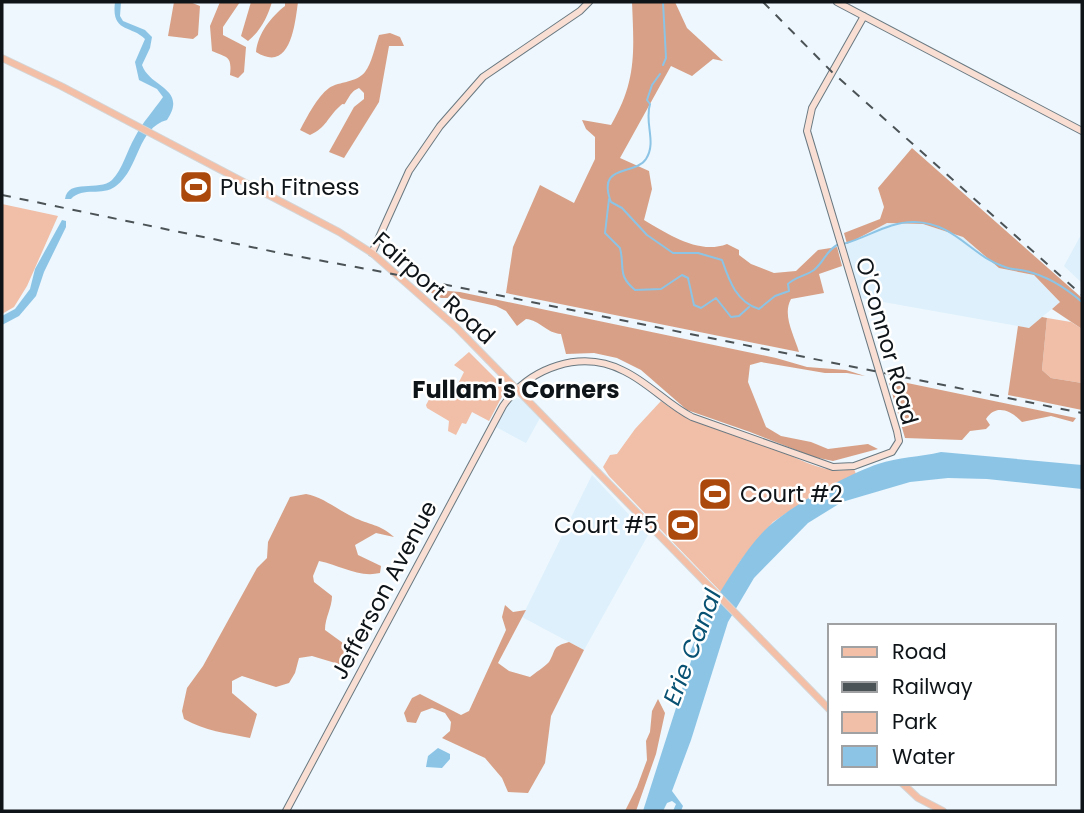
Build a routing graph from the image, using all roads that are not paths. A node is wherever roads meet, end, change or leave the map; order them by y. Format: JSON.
{"nodes":[{"id":1,"x":589,"y":2,"type":"edge"},
{"id":2,"x":837,"y":2,"type":"edge"},
{"id":3,"x":864,"y":16,"type":"junction"},
{"id":4,"x":2,"y":58,"type":"edge"},
{"id":5,"x":1082,"y":131,"type":"edge"},
{"id":6,"x":372,"y":253,"type":"junction"},
{"id":7,"x":517,"y":389,"type":"junction"},
{"id":8,"x":828,"y":708,"type":"edge"},
{"id":9,"x":904,"y":785,"type":"edge"},
{"id":10,"x":286,"y":811,"type":"edge"},
{"id":11,"x":943,"y":811,"type":"edge"}],
"edges":[{"from":1,"to":6,"type":"street"},
{"from":2,"to":3,"type":"street"},
{"from":3,"to":5,"type":"street"},
{"from":3,"to":7,"type":"street","name":"O'Connor Road"},
{"from":4,"to":6,"type":"main road","name":"Fairport Road"},
{"from":6,"to":7,"type":"main road","name":"Fairport Road"},
{"from":7,"to":8,"type":"main road","name":"Fairport Road"},
{"from":7,"to":10,"type":"street","name":"Jefferson Avenue"},
{"from":9,"to":11,"type":"main road"}]}
